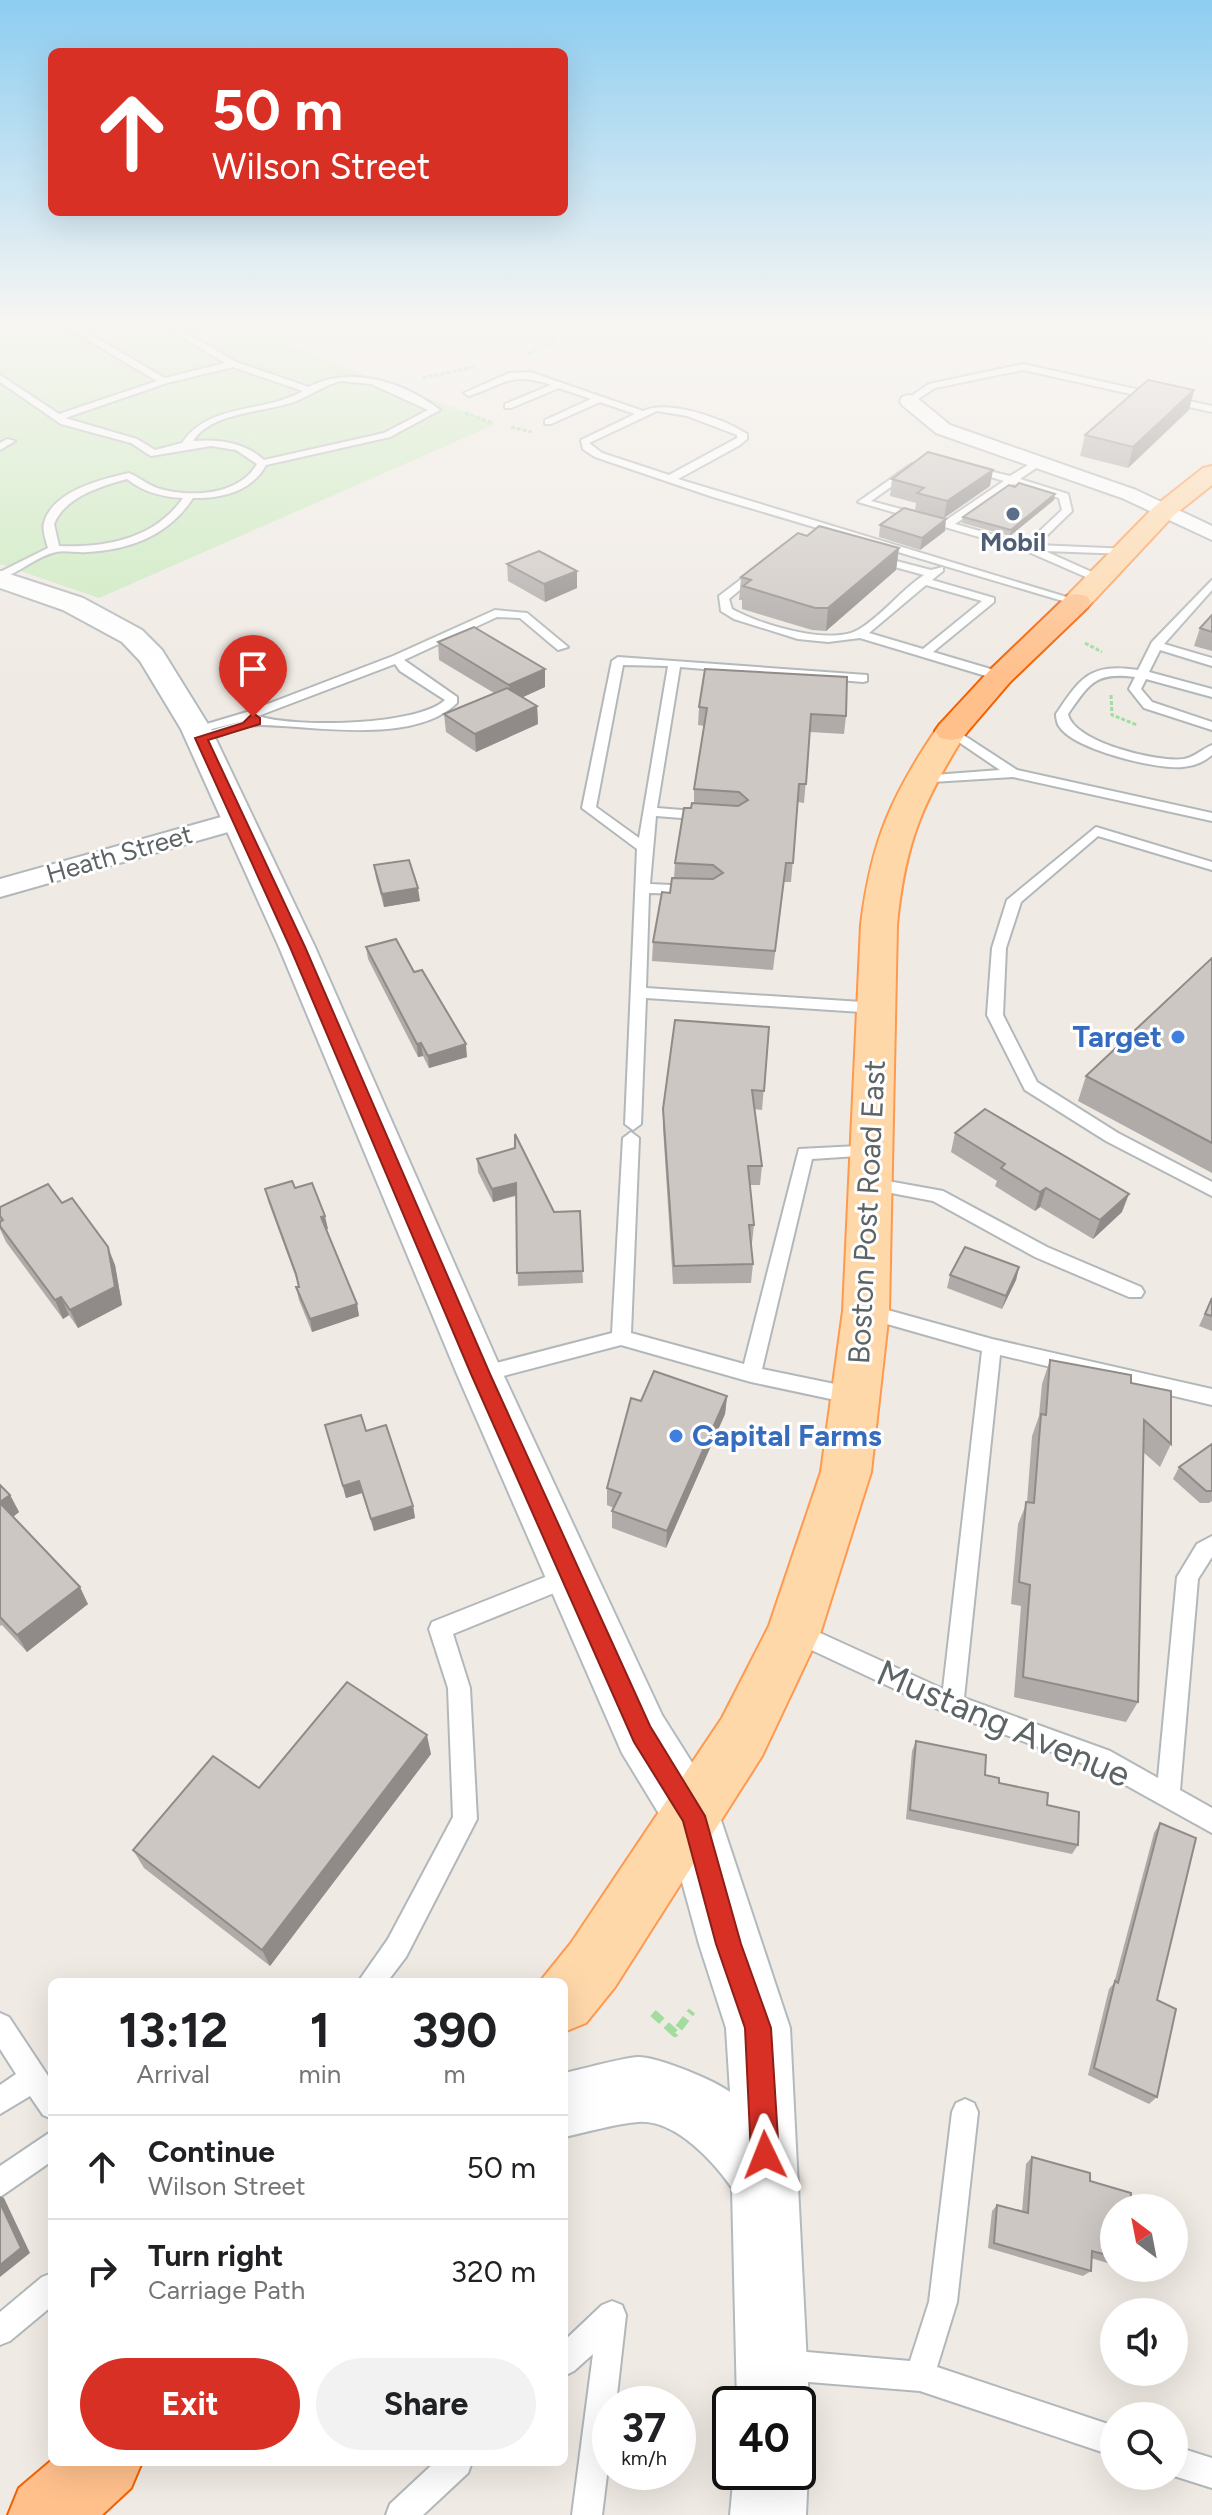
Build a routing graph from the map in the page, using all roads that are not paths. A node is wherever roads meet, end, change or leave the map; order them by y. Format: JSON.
{"nodes":[{"id":1,"x":135,"y":441,"type":"edge"},
{"id":2,"x":187,"y":441,"type":"edge"},
{"id":3,"x":359,"y":441,"type":"edge"},
{"id":4,"x":586,"y":441,"type":"edge"},
{"id":5,"x":738,"y":441,"type":"edge"},
{"id":6,"x":979,"y":441,"type":"edge"},
{"id":7,"x":186,"y":445,"type":"junction"},
{"id":8,"x":154,"y":454,"type":"junction"},
{"id":9,"x":928,"y":456,"type":"edge"},
{"id":10,"x":1038,"y":462,"type":"junction"},
{"id":11,"x":262,"y":463,"type":"junction"},
{"id":12,"x":961,"y":465,"type":"edge"},
{"id":13,"x":134,"y":468,"type":"junction"},
{"id":14,"x":670,"y":479,"type":"junction"},
{"id":15,"x":1014,"y":479,"type":"junction"},
{"id":16,"x":1208,"y":480,"type":"edge"},
{"id":17,"x":189,"y":497,"type":"junction"},
{"id":18,"x":1164,"y":511,"type":"junction"},
{"id":19,"x":1212,"y":520,"type":"edge"},
{"id":20,"x":947,"y":525,"type":"junction"},
{"id":21,"x":1212,"y":534,"type":"edge"},
{"id":22,"x":1028,"y":548,"type":"junction"},
{"id":23,"x":54,"y":549,"type":"junction"},
{"id":24,"x":1126,"y":551,"type":"junction"},
{"id":25,"x":862,"y":554,"type":"edge"},
{"id":26,"x":769,"y":560,"type":"edge"},
{"id":27,"x":947,"y":563,"type":"junction"},
{"id":28,"x":0,"y":578,"type":"edge"},
{"id":29,"x":927,"y":578,"type":"junction"},
{"id":30,"x":1099,"y":579,"type":"junction"},
{"id":31,"x":1212,"y":583,"type":"edge"},
{"id":32,"x":1077,"y":602,"type":"junction"},
{"id":33,"x":860,"y":634,"type":"junction"},
{"id":34,"x":1156,"y":645,"type":"junction"},
{"id":35,"x":562,"y":647,"type":"dead end"},
{"id":36,"x":925,"y":653,"type":"junction"},
{"id":37,"x":397,"y":659,"type":"junction"},
{"id":38,"x":1212,"y":662,"type":"edge"},
{"id":39,"x":675,"y":663,"type":"junction"},
{"id":40,"x":1141,"y":675,"type":"junction"},
{"id":41,"x":1000,"y":676,"type":"junction"},
{"id":42,"x":863,"y":678,"type":"dead end"},
{"id":43,"x":1212,"y":693,"type":"edge"},
{"id":44,"x":252,"y":718,"type":"junction"},
{"id":45,"x":1212,"y":726,"type":"edge"},
{"id":46,"x":951,"y":731,"type":"junction"},
{"id":47,"x":199,"y":734,"type":"junction"},
{"id":48,"x":1212,"y":749,"type":"edge"},
{"id":49,"x":1013,"y":773,"type":"junction"},
{"id":50,"x":921,"y":780,"type":"junction"},
{"id":51,"x":650,"y":812,"type":"junction"},
{"id":52,"x":1212,"y":816,"type":"edge"},
{"id":53,"x":722,"y":817,"type":"edge"},
{"id":54,"x":239,"y":820,"type":"junction"},
{"id":55,"x":644,"y":848,"type":"junction"},
{"id":56,"x":1212,"y":866,"type":"edge"},
{"id":57,"x":0,"y":888,"type":"edge"},
{"id":58,"x":643,"y":888,"type":"junction"},
{"id":59,"x":712,"y":891,"type":"edge"},
{"id":60,"x":640,"y":993,"type":"junction"},
{"id":61,"x":877,"y":1008,"type":"junction"},
{"id":62,"x":872,"y":1167,"type":"junction"},
{"id":63,"x":1212,"y":1190,"type":"edge"},
{"id":64,"x":1135,"y":1292,"type":"dead end"},
{"id":65,"x":866,"y":1311,"type":"junction"},
{"id":66,"x":621,"y":1338,"type":"junction"},
{"id":67,"x":992,"y":1346,"type":"junction"},
{"id":68,"x":480,"y":1374,"type":"junction"},
{"id":69,"x":751,"y":1374,"type":"junction"},
{"id":70,"x":856,"y":1396,"type":"junction"},
{"id":71,"x":1212,"y":1397,"type":"edge"},
{"id":72,"x":1212,"y":1545,"type":"edge"},
{"id":73,"x":570,"y":1576,"type":"junction"},
{"id":74,"x":794,"y":1631,"type":"junction"},
{"id":75,"x":952,"y":1704,"type":"junction"},
{"id":76,"x":1168,"y":1796,"type":"junction"},
{"id":77,"x":693,"y":1816,"type":"junction"},
{"id":78,"x":1212,"y":1821,"type":"edge"},
{"id":79,"x":374,"y":1978,"type":"edge"},
{"id":80,"x":568,"y":1996,"type":"edge"},
{"id":81,"x":0,"y":2026,"type":"edge"},
{"id":82,"x":33,"y":2078,"type":"junction"},
{"id":83,"x":48,"y":2100,"type":"edge"},
{"id":84,"x":0,"y":2101,"type":"edge"},
{"id":85,"x":568,"y":2104,"type":"edge"},
{"id":86,"x":965,"y":2112,"type":"dead end"},
{"id":87,"x":48,"y":2147,"type":"edge"},
{"id":88,"x":766,"y":2179,"type":"junction"},
{"id":89,"x":0,"y":2183,"type":"edge"},
{"id":90,"x":48,"y":2290,"type":"edge"},
{"id":91,"x":0,"y":2331,"type":"edge"},
{"id":92,"x":568,"y":2357,"type":"edge"},
{"id":93,"x":920,"y":2376,"type":"junction"},
{"id":94,"x":774,"y":2384,"type":"edge"},
{"id":95,"x":1100,"y":2436,"type":"edge"},
{"id":96,"x":1188,"y":2465,"type":"edge"},
{"id":97,"x":101,"y":2466,"type":"edge"},
{"id":98,"x":453,"y":2466,"type":"edge"},
{"id":99,"x":1212,"y":2473,"type":"edge"},
{"id":100,"x":770,"y":2490,"type":"edge"},
{"id":101,"x":46,"y":2515,"type":"edge"},
{"id":102,"x":401,"y":2515,"type":"edge"},
{"id":103,"x":587,"y":2515,"type":"edge"},
{"id":104,"x":768,"y":2515,"type":"edge"}],
"edges":[{"from":1,"to":8,"type":"lane"},
{"from":2,"to":7,"type":"lane"},
{"from":3,"to":11,"type":"lane"},
{"from":4,"to":14,"type":"lane"},
{"from":5,"to":14,"type":"lane"},
{"from":6,"to":10,"type":"street"},
{"from":7,"to":8,"type":"lane"},
{"from":7,"to":11,"type":"lane"},
{"from":8,"to":13,"type":"lane"},
{"from":9,"to":20,"type":"lane"},
{"from":10,"to":15,"type":"lane"},
{"from":10,"to":18,"type":"street"},
{"from":11,"to":17,"type":"lane"},
{"from":12,"to":15,"type":"lane"},
{"from":13,"to":17,"type":"lane"},
{"from":13,"to":23,"type":"lane"},
{"from":14,"to":27,"type":"lane"},
{"from":15,"to":20,"type":"lane"},
{"from":15,"to":22,"type":"lane"},
{"from":16,"to":18,"type":"main road","name":"Boston Post Road East"},
{"from":17,"to":23,"type":"lane"},
{"from":18,"to":19,"type":"street"},
{"from":18,"to":21,"type":"street"},
{"from":18,"to":24,"type":"main road","name":"Boston Post Road East"},
{"from":20,"to":22,"type":"lane"},
{"from":22,"to":24,"type":"lane"},
{"from":22,"to":30,"type":"lane"},
{"from":23,"to":28,"type":"lane"},
{"from":24,"to":30,"type":"main road","name":"Boston Post Road East"},
{"from":25,"to":29,"type":"lane"},
{"from":26,"to":33,"type":"lane"},
{"from":27,"to":29,"type":"lane"},
{"from":27,"to":32,"type":"lane"},
{"from":28,"to":47,"type":"street"},
{"from":29,"to":33,"type":"lane"},
{"from":29,"to":36,"type":"lane"},
{"from":30,"to":32,"type":"main road","name":"Boston Post Road East"},
{"from":31,"to":34,"type":"lane"},
{"from":32,"to":41,"type":"highway","name":"Boston Post Road East"},
{"from":33,"to":36,"type":"lane"},
{"from":34,"to":38,"type":"lane"},
{"from":34,"to":40,"type":"lane"},
{"from":35,"to":37,"type":"lane"},
{"from":36,"to":41,"type":"lane"},
{"from":37,"to":44,"type":"lane"},
{"from":37,"to":44,"type":"lane"},
{"from":39,"to":42,"type":"lane"},
{"from":39,"to":51,"type":"lane"},
{"from":39,"to":55,"type":"lane"},
{"from":40,"to":43,"type":"lane"},
{"from":40,"to":45,"type":"lane"},
{"from":40,"to":48,"type":"lane"},
{"from":41,"to":46,"type":"highway","name":"Boston Post Road East"},
{"from":44,"to":47,"type":"lane"},
{"from":46,"to":49,"type":"lane"},
{"from":46,"to":50,"type":"main road","name":"Boston Post Road East"},
{"from":47,"to":54,"type":"street"},
{"from":49,"to":50,"type":"lane"},
{"from":49,"to":52,"type":"lane"},
{"from":50,"to":61,"type":"main road","name":"Boston Post Road East"},
{"from":51,"to":53,"type":"lane"},
{"from":51,"to":55,"type":"lane"},
{"from":54,"to":57,"type":"street","name":"Heath Street"},
{"from":54,"to":68,"type":"street"},
{"from":55,"to":58,"type":"lane"},
{"from":56,"to":63,"type":"lane"},
{"from":58,"to":59,"type":"lane"},
{"from":58,"to":60,"type":"lane"},
{"from":60,"to":61,"type":"lane"},
{"from":60,"to":66,"type":"lane"},
{"from":61,"to":62,"type":"main road","name":"Boston Post Road East"},
{"from":62,"to":64,"type":"lane"},
{"from":62,"to":65,"type":"main road","name":"Boston Post Road East"},
{"from":62,"to":69,"type":"lane"},
{"from":65,"to":67,"type":"lane"},
{"from":65,"to":70,"type":"main road","name":"Boston Post Road East"},
{"from":66,"to":68,"type":"lane"},
{"from":66,"to":69,"type":"lane"},
{"from":67,"to":71,"type":"lane"},
{"from":67,"to":75,"type":"lane"},
{"from":68,"to":73,"type":"street"},
{"from":69,"to":70,"type":"lane"},
{"from":70,"to":74,"type":"main road","name":"Boston Post Road East"},
{"from":72,"to":76,"type":"lane"},
{"from":73,"to":77,"type":"street"},
{"from":73,"to":79,"type":"lane"},
{"from":74,"to":75,"type":"lane","name":"Mustang Avenue"},
{"from":74,"to":77,"type":"main road","name":"Boston Post Road East"},
{"from":75,"to":76,"type":"lane","name":"Mustang Avenue"},
{"from":76,"to":78,"type":"lane","name":"Mustang Avenue"},
{"from":77,"to":80,"type":"main road","name":"Boston Post Road East"},
{"from":77,"to":88,"type":"street"},
{"from":81,"to":82,"type":"lane"},
{"from":82,"to":83,"type":"lane"},
{"from":82,"to":84,"type":"lane"},
{"from":85,"to":88,"type":"street"},
{"from":86,"to":93,"type":"lane"},
{"from":87,"to":89,"type":"lane"},
{"from":88,"to":94,"type":"street"},
{"from":90,"to":91,"type":"lane"},
{"from":92,"to":103,"type":"lane"},
{"from":93,"to":94,"type":"lane"},
{"from":93,"to":95,"type":"lane"},
{"from":96,"to":99,"type":"lane"},
{"from":97,"to":101,"type":"highway"},
{"from":98,"to":102,"type":"lane"},
{"from":100,"to":104,"type":"street"}]}
